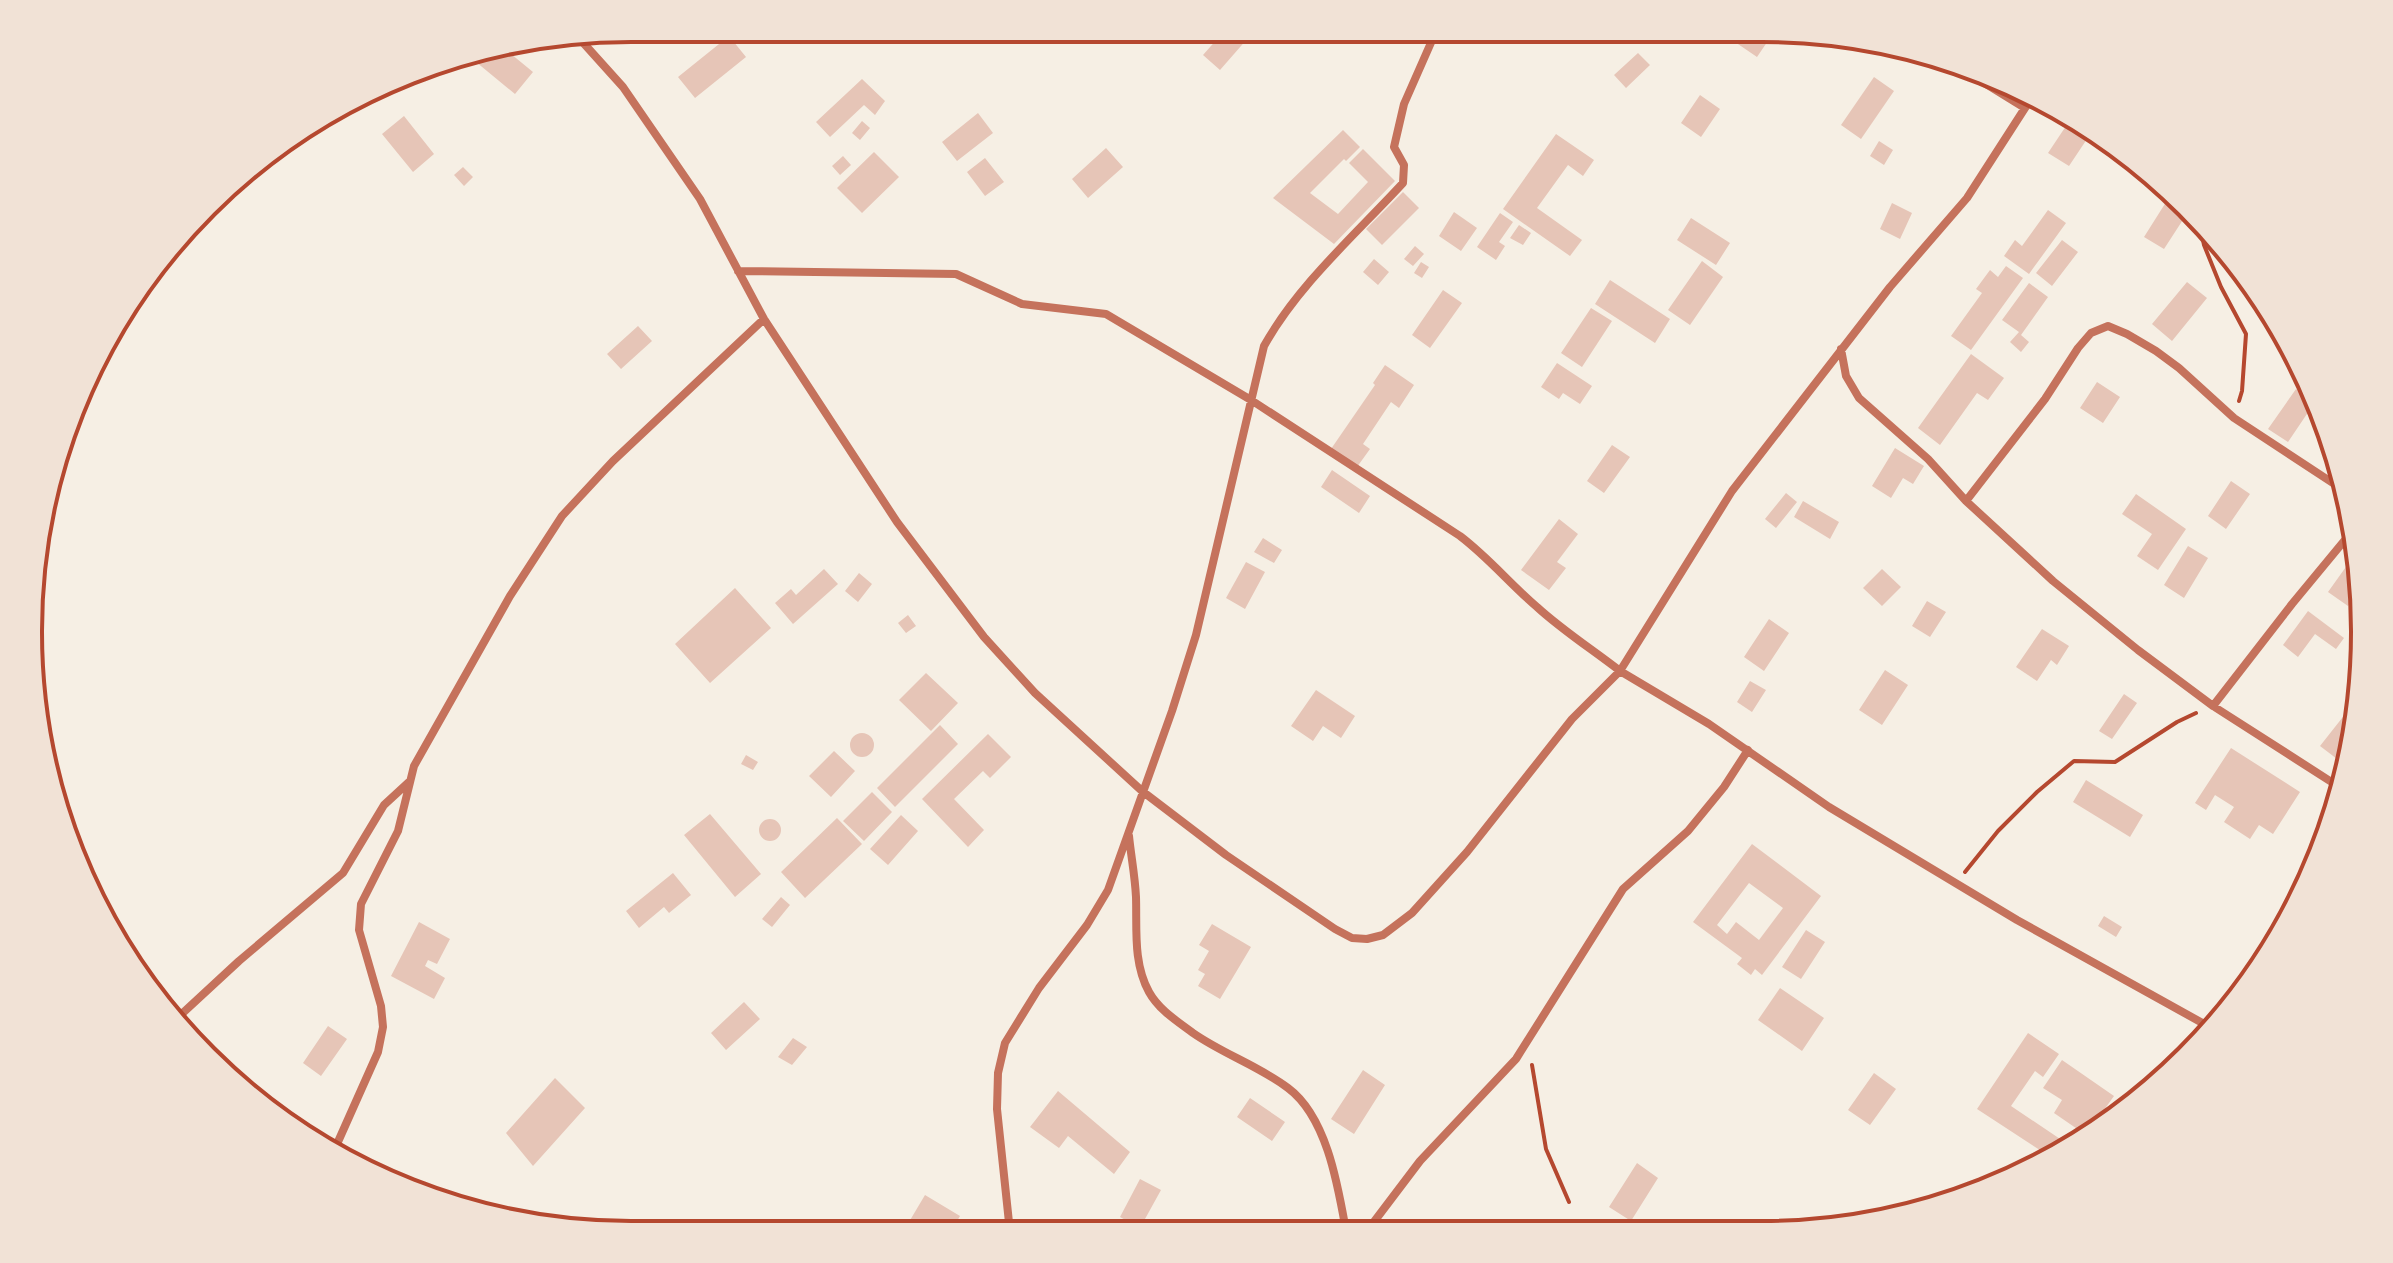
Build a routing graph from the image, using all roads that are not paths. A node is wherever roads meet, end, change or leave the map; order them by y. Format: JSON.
{"nodes":[{"id":1,"x":1431,"y":42,"type":"edge"},
{"id":2,"x":584,"y":44,"type":"edge"},
{"id":3,"x":2002,"y":94,"type":"edge"},
{"id":4,"x":2027,"y":105,"type":"edge"},
{"id":5,"x":2025,"y":108,"type":"junction"},
{"id":6,"x":738,"y":271,"type":"junction"},
{"id":7,"x":764,"y":319,"type":"junction"},
{"id":8,"x":1841,"y":349,"type":"junction"},
{"id":9,"x":1251,"y":400,"type":"junction"},
{"id":10,"x":2332,"y":482,"type":"edge"},
{"id":11,"x":1966,"y":501,"type":"junction"},
{"id":12,"x":2344,"y":541,"type":"edge"},
{"id":13,"x":1620,"y":671,"type":"junction"},
{"id":14,"x":2213,"y":706,"type":"junction"},
{"id":15,"x":1748,"y":750,"type":"junction"},
{"id":16,"x":409,"y":782,"type":"junction"},
{"id":17,"x":2331,"y":782,"type":"edge"},
{"id":18,"x":1142,"y":791,"type":"junction"},
{"id":19,"x":1128,"y":834,"type":"junction"},
{"id":20,"x":183,"y":1013,"type":"edge"},
{"id":21,"x":2202,"y":1023,"type":"edge"},
{"id":22,"x":338,"y":1142,"type":"edge"},
{"id":23,"x":1009,"y":1221,"type":"edge"},
{"id":24,"x":1344,"y":1221,"type":"edge"},
{"id":25,"x":1375,"y":1221,"type":"edge"}],
"edges":[{"from":1,"to":9,"type":"street"},
{"from":2,"to":6,"type":"street"},
{"from":3,"to":5,"type":"street"},
{"from":4,"to":5,"type":"street"},
{"from":5,"to":8,"type":"street"},
{"from":6,"to":7,"type":"street"},
{"from":6,"to":9,"type":"street"},
{"from":7,"to":16,"type":"street"},
{"from":7,"to":18,"type":"street"},
{"from":8,"to":11,"type":"street"},
{"from":8,"to":13,"type":"street"},
{"from":9,"to":13,"type":"street"},
{"from":9,"to":18,"type":"street"},
{"from":10,"to":11,"type":"street"},
{"from":11,"to":14,"type":"street"},
{"from":12,"to":14,"type":"street"},
{"from":13,"to":15,"type":"street"},
{"from":13,"to":18,"type":"street"},
{"from":14,"to":17,"type":"street"},
{"from":15,"to":21,"type":"street"},
{"from":15,"to":25,"type":"street"},
{"from":16,"to":20,"type":"street"},
{"from":16,"to":22,"type":"street"},
{"from":18,"to":19,"type":"street"},
{"from":19,"to":23,"type":"street"},
{"from":19,"to":24,"type":"street"}]}
